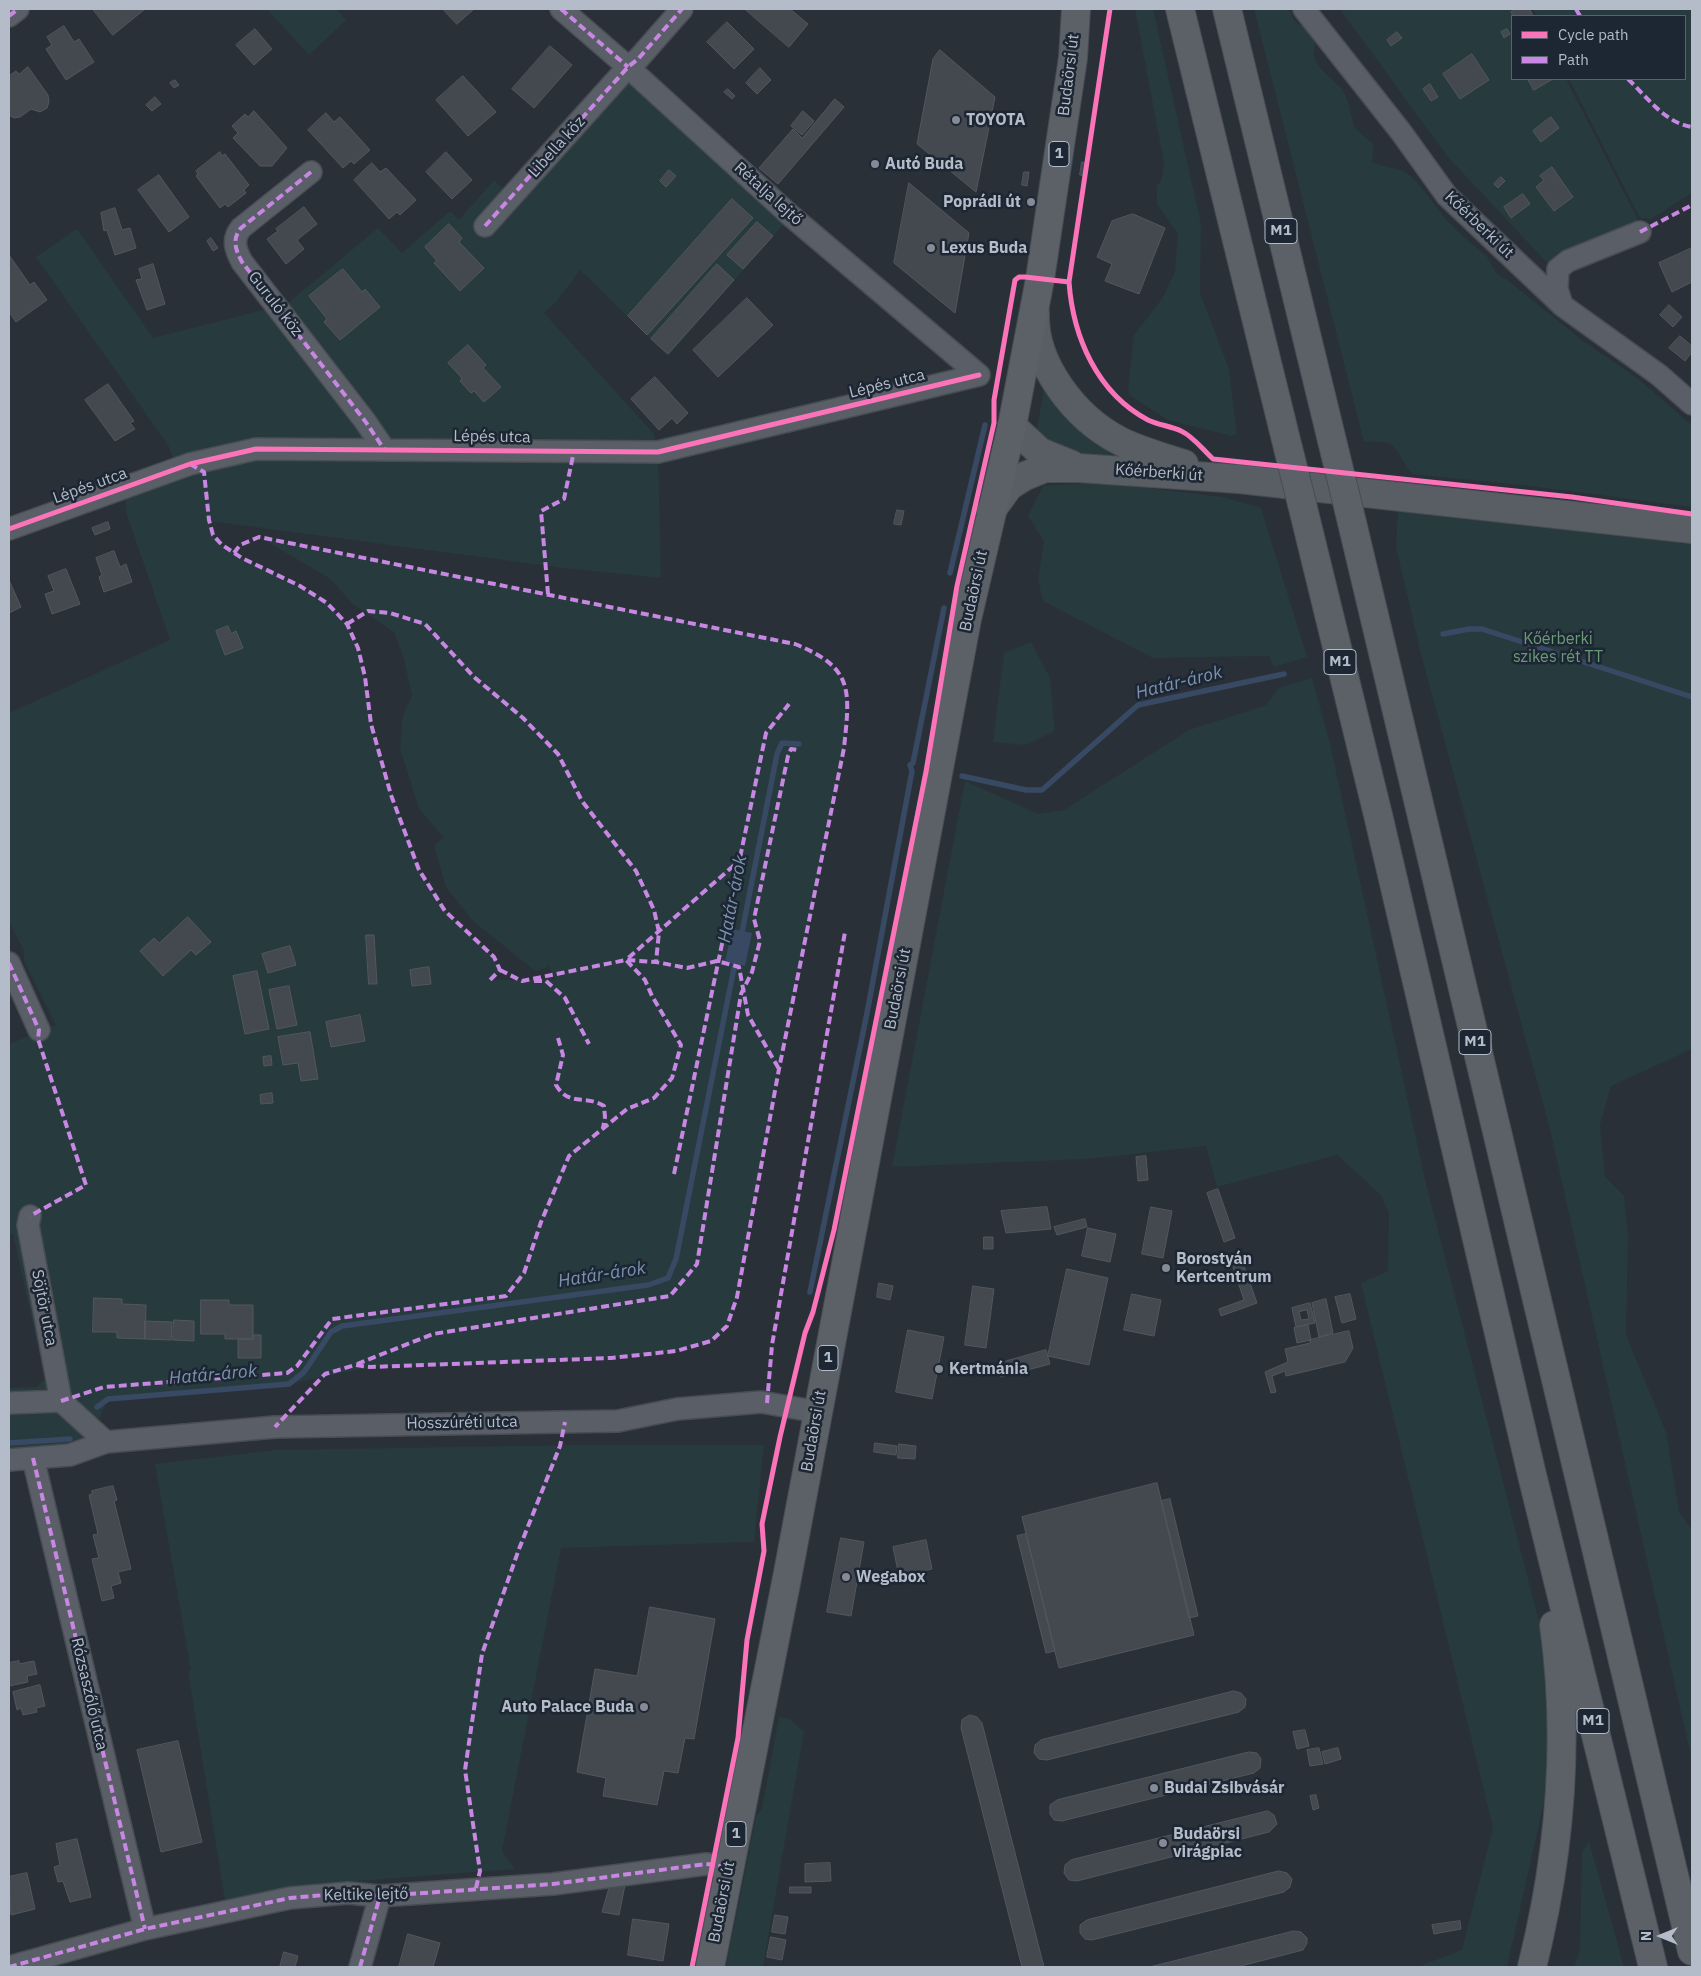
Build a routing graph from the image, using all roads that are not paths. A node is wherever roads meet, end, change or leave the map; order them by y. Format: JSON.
{"nodes":[{"id":1,"x":18,"y":9,"type":"edge"},
{"id":2,"x":561,"y":9,"type":"edge"},
{"id":3,"x":682,"y":9,"type":"edge"},
{"id":4,"x":1076,"y":9,"type":"edge"},
{"id":5,"x":1180,"y":9,"type":"edge"},
{"id":6,"x":1227,"y":9,"type":"edge"},
{"id":7,"x":1304,"y":9,"type":"edge"},
{"id":8,"x":9,"y":16,"type":"edge"},
{"id":9,"x":628,"y":67,"type":"junction"},
{"id":10,"x":311,"y":172,"type":"dead end"},
{"id":11,"x":485,"y":226,"type":"dead end"},
{"id":12,"x":1640,"y":232,"type":"dead end"},
{"id":13,"x":1036,"y":298,"type":"junction"},
{"id":14,"x":1563,"y":306,"type":"junction"},
{"id":15,"x":979,"y":375,"type":"joint"},
{"id":16,"x":1692,"y":404,"type":"edge"},
{"id":17,"x":1012,"y":426,"type":"junction"},
{"id":18,"x":384,"y":449,"type":"junction"},
{"id":19,"x":1079,"y":468,"type":"junction"},
{"id":20,"x":1239,"y":479,"type":"junction"},
{"id":21,"x":991,"y":511,"type":"junction"},
{"id":22,"x":9,"y":529,"type":"edge"},
{"id":23,"x":1692,"y":529,"type":"edge"},
{"id":24,"x":9,"y":963,"type":"edge"},
{"id":25,"x":39,"y":1030,"type":"dead end"},
{"id":26,"x":30,"y":1216,"type":"dead end"},
{"id":27,"x":61,"y":1401,"type":"junction"},
{"id":28,"x":9,"y":1403,"type":"edge"},
{"id":29,"x":818,"y":1412,"type":"junction"},
{"id":30,"x":106,"y":1442,"type":"junction"},
{"id":31,"x":33,"y":1458,"type":"junction"},
{"id":32,"x":9,"y":1460,"type":"edge"},
{"id":33,"x":1532,"y":1475,"type":"junction"},
{"id":34,"x":729,"y":1867,"type":"junction"},
{"id":35,"x":380,"y":1896,"type":"junction"},
{"id":36,"x":145,"y":1929,"type":"junction"},
{"id":37,"x":1692,"y":1951,"type":"edge"},
{"id":38,"x":9,"y":1967,"type":"edge"},
{"id":39,"x":360,"y":1967,"type":"edge"},
{"id":40,"x":710,"y":1967,"type":"edge"},
{"id":41,"x":1532,"y":1967,"type":"edge"},
{"id":42,"x":1653,"y":1967,"type":"edge"}],
"edges":[{"from":1,"to":8,"type":"street"},
{"from":2,"to":9,"type":"street","name":"Rétalja lejtő"},
{"from":3,"to":9,"type":"street","name":"Libella köz"},
{"from":4,"to":13,"type":"main road","name":"Budaörsi út","number":"1"},
{"from":5,"to":33,"type":"main road","number":"M1","bridge":true},
{"from":6,"to":37,"type":"main road","number":"M1","bridge":true},
{"from":7,"to":14,"type":"street","name":"Kőérberki út"},
{"from":9,"to":11,"type":"street","name":"Libella köz"},
{"from":9,"to":15,"type":"street","name":"Rétalja lejtő"},
{"from":10,"to":18,"type":"street","name":"Guruló köz"},
{"from":12,"to":14,"type":"street"},
{"from":13,"to":17,"type":"main road","name":"Budaörsi út","number":"1"},
{"from":13,"to":20,"type":"street","name":"Kőérberki út"},
{"from":14,"to":16,"type":"street","name":"Kőérberki út"},
{"from":15,"to":18,"type":"street","name":"Lépés utca"},
{"from":17,"to":19,"type":"street","name":"Kőérberki út"},
{"from":17,"to":21,"type":"main road","name":"Budaörsi út","number":"1"},
{"from":18,"to":22,"type":"street","name":"Lépés utca"},
{"from":19,"to":20,"type":"street","name":"Kőérberki út"},
{"from":19,"to":21,"type":"street","name":"Kőérberki út"},
{"from":20,"to":23,"type":"street","name":"Kőérberki út"},
{"from":21,"to":29,"type":"main road","name":"Budaörsi út","number":"1"},
{"from":24,"to":25,"type":"street"},
{"from":26,"to":27,"type":"street","name":"Söjtör utca"},
{"from":27,"to":28,"type":"street"},
{"from":27,"to":30,"type":"street"},
{"from":29,"to":30,"type":"street","name":"Hosszúréti utca"},
{"from":29,"to":34,"type":"main road","name":"Budaörsi út","number":"1"},
{"from":30,"to":31,"type":"street","name":"Hosszúréti utca"},
{"from":31,"to":32,"type":"street","name":"Hosszúréti utca"},
{"from":31,"to":36,"type":"street","name":"Rózsaszőlő utca"},
{"from":33,"to":41,"type":"main road"},
{"from":33,"to":42,"type":"main road","number":"M1"},
{"from":34,"to":35,"type":"street","name":"Keltike lejtő"},
{"from":34,"to":40,"type":"main road","name":"Budaörsi út","number":"1"},
{"from":35,"to":36,"type":"street","name":"Keltike lejtő"},
{"from":35,"to":39,"type":"street"},
{"from":36,"to":38,"type":"street","name":"Keltike lejtő"}]}
